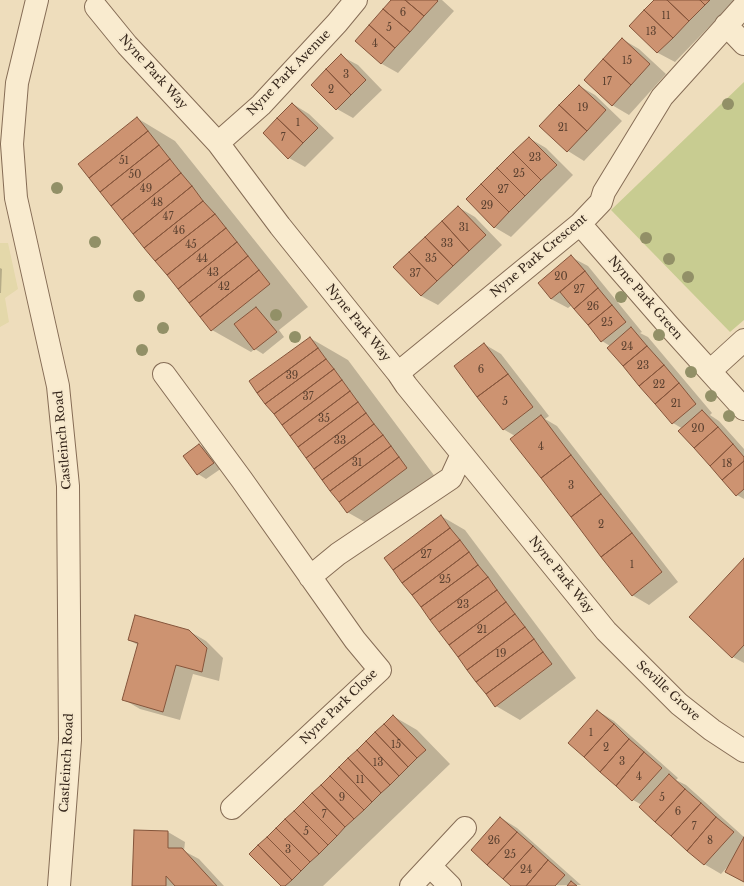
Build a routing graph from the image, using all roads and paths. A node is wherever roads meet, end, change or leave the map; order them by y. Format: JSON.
{"nodes":[{"id":1,"x":37,"y":0,"type":"edge"},
{"id":2,"x":356,"y":0,"type":"edge"},
{"id":3,"x":744,"y":6,"type":"edge"},
{"id":4,"x":96,"y":8,"type":"dead end"},
{"id":5,"x":726,"y":25,"type":"junction"},
{"id":6,"x":744,"y":44,"type":"edge"},
{"id":7,"x":218,"y":143,"type":"junction"},
{"id":8,"x":580,"y":224,"type":"junction"},
{"id":9,"x":744,"y":340,"type":"edge"},
{"id":10,"x":710,"y":371,"type":"junction"},
{"id":11,"x":398,"y":373,"type":"junction"},
{"id":12,"x":164,"y":374,"type":"dead end"},
{"id":13,"x":744,"y":409,"type":"edge"},
{"id":14,"x":462,"y":454,"type":"junction"},
{"id":15,"x":310,"y":576,"type":"junction"},
{"id":16,"x":615,"y":641,"type":"joint"},
{"id":17,"x":744,"y":751,"type":"edge"},
{"id":18,"x":232,"y":808,"type":"dead end"},
{"id":19,"x":465,"y":828,"type":"dead end"},
{"id":20,"x":430,"y":866,"type":"junction"},
{"id":21,"x":59,"y":886,"type":"edge"},
{"id":22,"x":411,"y":886,"type":"edge"},
{"id":23,"x":450,"y":886,"type":"edge"}],
"edges":[{"from":1,"to":21,"type":"street","name":"Castleinch Road"},
{"from":2,"to":7,"type":"street","name":"Nyne Park Avenue"},
{"from":3,"to":5,"type":"street","name":"Nyne Park Crescent"},
{"from":4,"to":7,"type":"street","name":"Nyne Park Way"},
{"from":5,"to":6,"type":"street"},
{"from":5,"to":8,"type":"street","name":"Nyne Park Crescent"},
{"from":7,"to":11,"type":"street","name":"Nyne Park Way"},
{"from":8,"to":10,"type":"street","name":"Nyne Park Green"},
{"from":8,"to":11,"type":"street","name":"Nyne Park Crescent"},
{"from":9,"to":10,"type":"street"},
{"from":10,"to":13,"type":"street","name":"Nyne Park Green"},
{"from":11,"to":14,"type":"street","name":"Nyne Park Way"},
{"from":12,"to":15,"type":"street","name":"Nyne Park Close"},
{"from":14,"to":15,"type":"street"},
{"from":14,"to":16,"type":"street","name":"Nyne Park Way"},
{"from":15,"to":18,"type":"street","name":"Nyne Park Close"},
{"from":16,"to":17,"type":"street","name":"Seville Grove"},
{"from":19,"to":20,"type":"street"},
{"from":20,"to":22,"type":"street"},
{"from":20,"to":23,"type":"street"}]}
